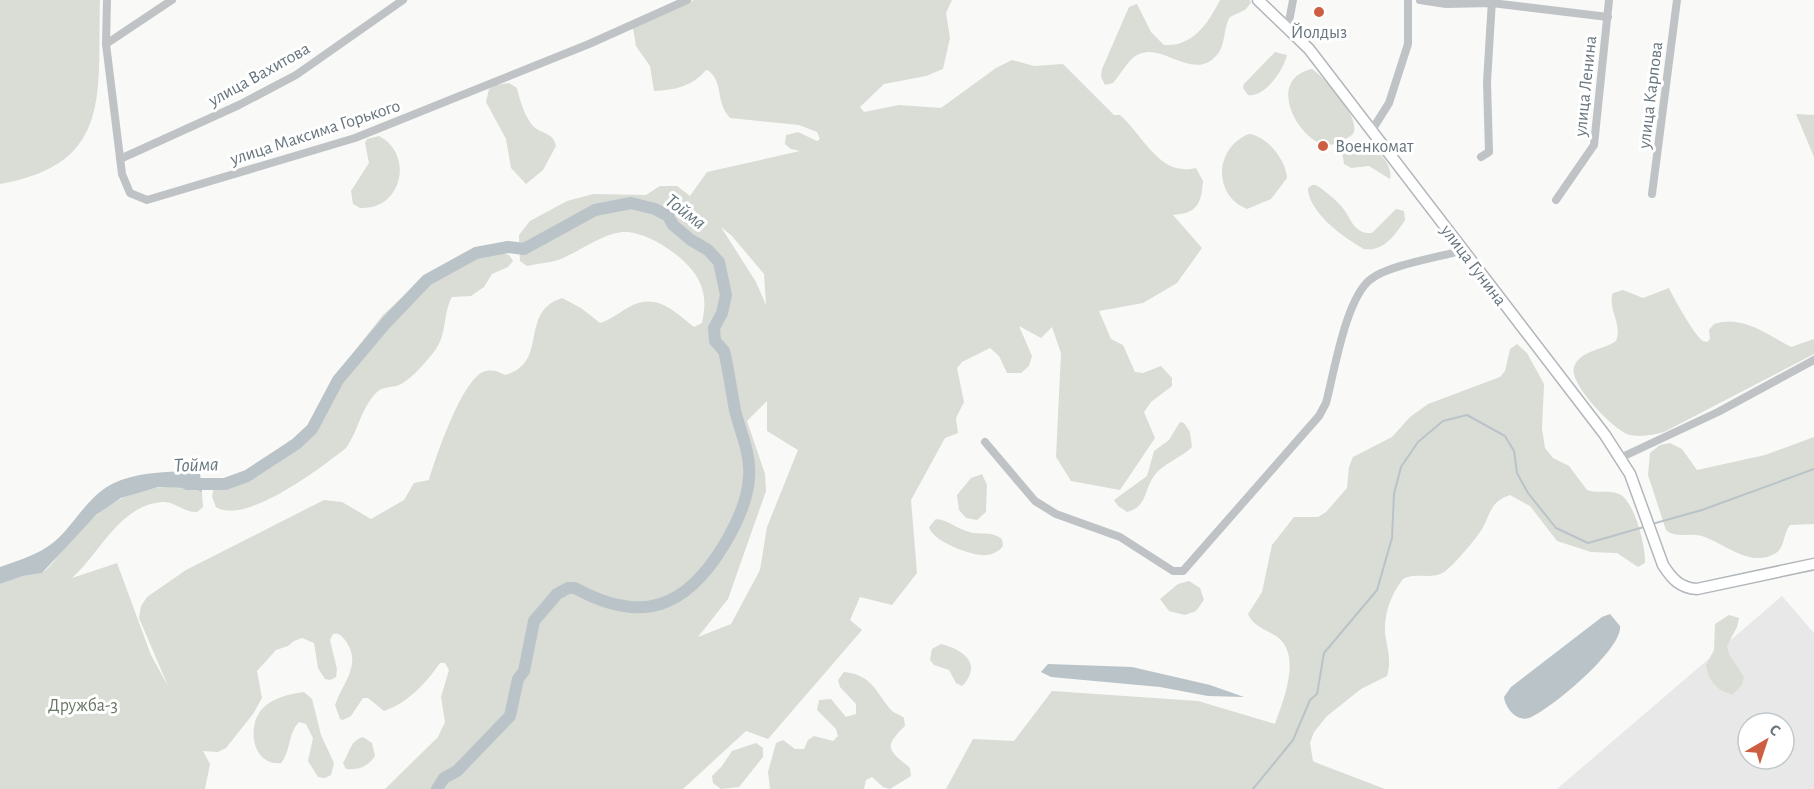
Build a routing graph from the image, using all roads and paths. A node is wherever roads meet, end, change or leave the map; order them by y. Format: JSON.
{"nodes":[{"id":1,"x":107,"y":0,"type":"edge"},
{"id":2,"x":172,"y":0,"type":"edge"},
{"id":3,"x":403,"y":0,"type":"edge"},
{"id":4,"x":687,"y":0,"type":"edge"},
{"id":5,"x":1258,"y":0,"type":"edge"},
{"id":6,"x":1293,"y":0,"type":"edge"},
{"id":7,"x":1408,"y":0,"type":"edge"},
{"id":8,"x":1420,"y":0,"type":"edge"},
{"id":9,"x":1609,"y":0,"type":"edge"},
{"id":10,"x":1677,"y":0,"type":"edge"},
{"id":11,"x":1492,"y":2,"type":"edge"},
{"id":12,"x":1608,"y":17,"type":"junction"},
{"id":13,"x":1288,"y":27,"type":"junction"},
{"id":14,"x":106,"y":44,"type":"junction"},
{"id":15,"x":1372,"y":130,"type":"junction"},
{"id":16,"x":1481,"y":157,"type":"dead end"},
{"id":17,"x":120,"y":159,"type":"junction"},
{"id":18,"x":1652,"y":194,"type":"dead end"},
{"id":19,"x":1556,"y":200,"type":"dead end"},
{"id":20,"x":1464,"y":250,"type":"junction"},
{"id":21,"x":1814,"y":360,"type":"edge"},
{"id":22,"x":986,"y":442,"type":"dead end"},
{"id":23,"x":1620,"y":458,"type":"junction"},
{"id":24,"x":1814,"y":564,"type":"edge"}],
"edges":[{"from":1,"to":14,"type":"street","name":"улица Максима Горького"},
{"from":2,"to":14,"type":"street"},
{"from":3,"to":17,"type":"street","name":"улица Вахитова"},
{"from":4,"to":17,"type":"street","name":"улица Максима Горького"},
{"from":5,"to":13,"type":"main road","name":"улица Гунина"},
{"from":6,"to":13,"type":"street"},
{"from":7,"to":15,"type":"street"},
{"from":8,"to":11,"type":"street"},
{"from":9,"to":12,"type":"street","name":"улица Ленина"},
{"from":10,"to":18,"type":"street","name":"улица Карпова"},
{"from":11,"to":12,"type":"street"},
{"from":11,"to":16,"type":"street"},
{"from":12,"to":19,"type":"street","name":"улица Ленина"},
{"from":13,"to":15,"type":"main road","name":"улица Гунина"},
{"from":14,"to":17,"type":"street","name":"улица Максима Горького"},
{"from":15,"to":20,"type":"main road","name":"улица Гунина"},
{"from":20,"to":22,"type":"street"},
{"from":20,"to":23,"type":"main road","name":"улица Гунина"},
{"from":21,"to":23,"type":"street"},
{"from":23,"to":24,"type":"main road","name":"улица Гунина"}]}
